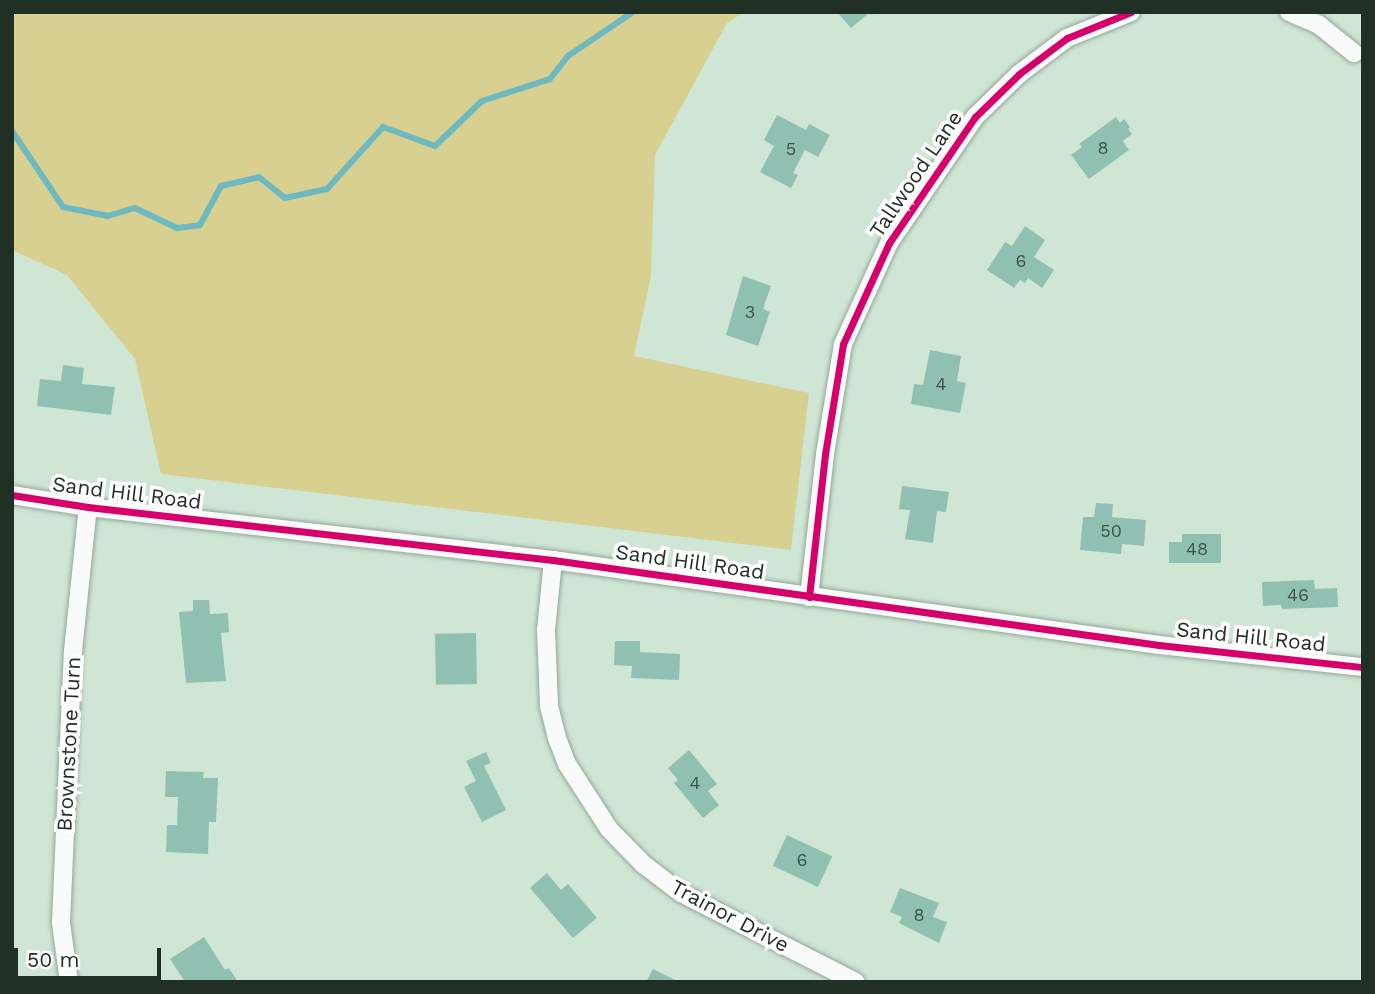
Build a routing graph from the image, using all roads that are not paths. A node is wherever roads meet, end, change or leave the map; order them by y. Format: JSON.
{"nodes":[{"id":1,"x":1131,"y":12,"type":"edge"},
{"id":2,"x":1289,"y":12,"type":"edge"},
{"id":3,"x":1354,"y":53,"type":"dead end"},
{"id":4,"x":12,"y":495,"type":"edge"},
{"id":5,"x":88,"y":507,"type":"junction"},
{"id":6,"x":553,"y":560,"type":"junction"},
{"id":7,"x":808,"y":597,"type":"junction"},
{"id":8,"x":1363,"y":667,"type":"edge"},
{"id":9,"x":69,"y":982,"type":"edge"},
{"id":10,"x":856,"y":982,"type":"edge"}],
"edges":[{"from":1,"to":7,"type":"street","name":"Tallwood Lane"},
{"from":2,"to":3,"type":"street"},
{"from":4,"to":5,"type":"street","name":"Sand Hill Road"},
{"from":5,"to":6,"type":"street","name":"Sand Hill Road"},
{"from":5,"to":9,"type":"street","name":"Brownstone Turn"},
{"from":6,"to":7,"type":"street","name":"Sand Hill Road"},
{"from":6,"to":10,"type":"street","name":"Trainor Drive"},
{"from":7,"to":8,"type":"street","name":"Sand Hill Road"}]}
